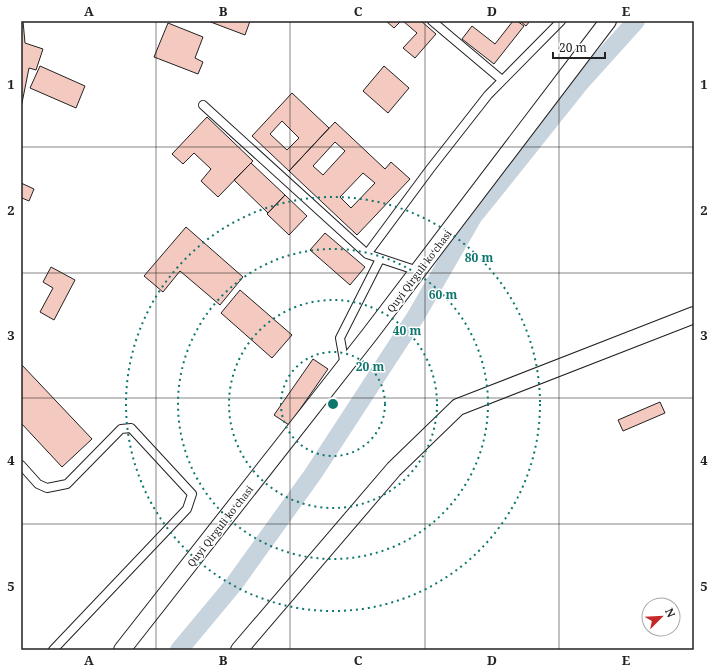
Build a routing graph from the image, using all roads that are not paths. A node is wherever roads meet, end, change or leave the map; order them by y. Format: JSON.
{"nodes":[{"id":1,"x":432,"y":21,"type":"edge"},
{"id":2,"x":561,"y":21,"type":"edge"},
{"id":3,"x":608,"y":21,"type":"edge"},
{"id":4,"x":502,"y":80,"type":"junction"},
{"id":5,"x":203,"y":105,"type":"dead end"},
{"id":6,"x":367,"y":254,"type":"junction"},
{"id":7,"x":380,"y":259,"type":"junction"},
{"id":8,"x":418,"y":271,"type":"junction"},
{"id":9,"x":694,"y":315,"type":"edge"},
{"id":10,"x":345,"y":367,"type":"junction"},
{"id":11,"x":21,"y":465,"type":"edge"},
{"id":12,"x":53,"y":650,"type":"edge"},
{"id":13,"x":122,"y":650,"type":"edge"},
{"id":14,"x":239,"y":650,"type":"edge"}],
"edges":[{"from":1,"to":4,"type":"lane"},
{"from":2,"to":4,"type":"lane"},
{"from":3,"to":8,"type":"street","name":"Quyi Qirguli koʻchasi"},
{"from":4,"to":6,"type":"lane"},
{"from":5,"to":6,"type":"lane"},
{"from":6,"to":7,"type":"lane"},
{"from":7,"to":8,"type":"lane"},
{"from":7,"to":10,"type":"lane"},
{"from":8,"to":10,"type":"street","name":"Quyi Qirguli koʻchasi"},
{"from":9,"to":14,"type":"street"},
{"from":10,"to":13,"type":"street","name":"Quyi Qirguli koʻchasi"},
{"from":11,"to":12,"type":"lane"}]}
